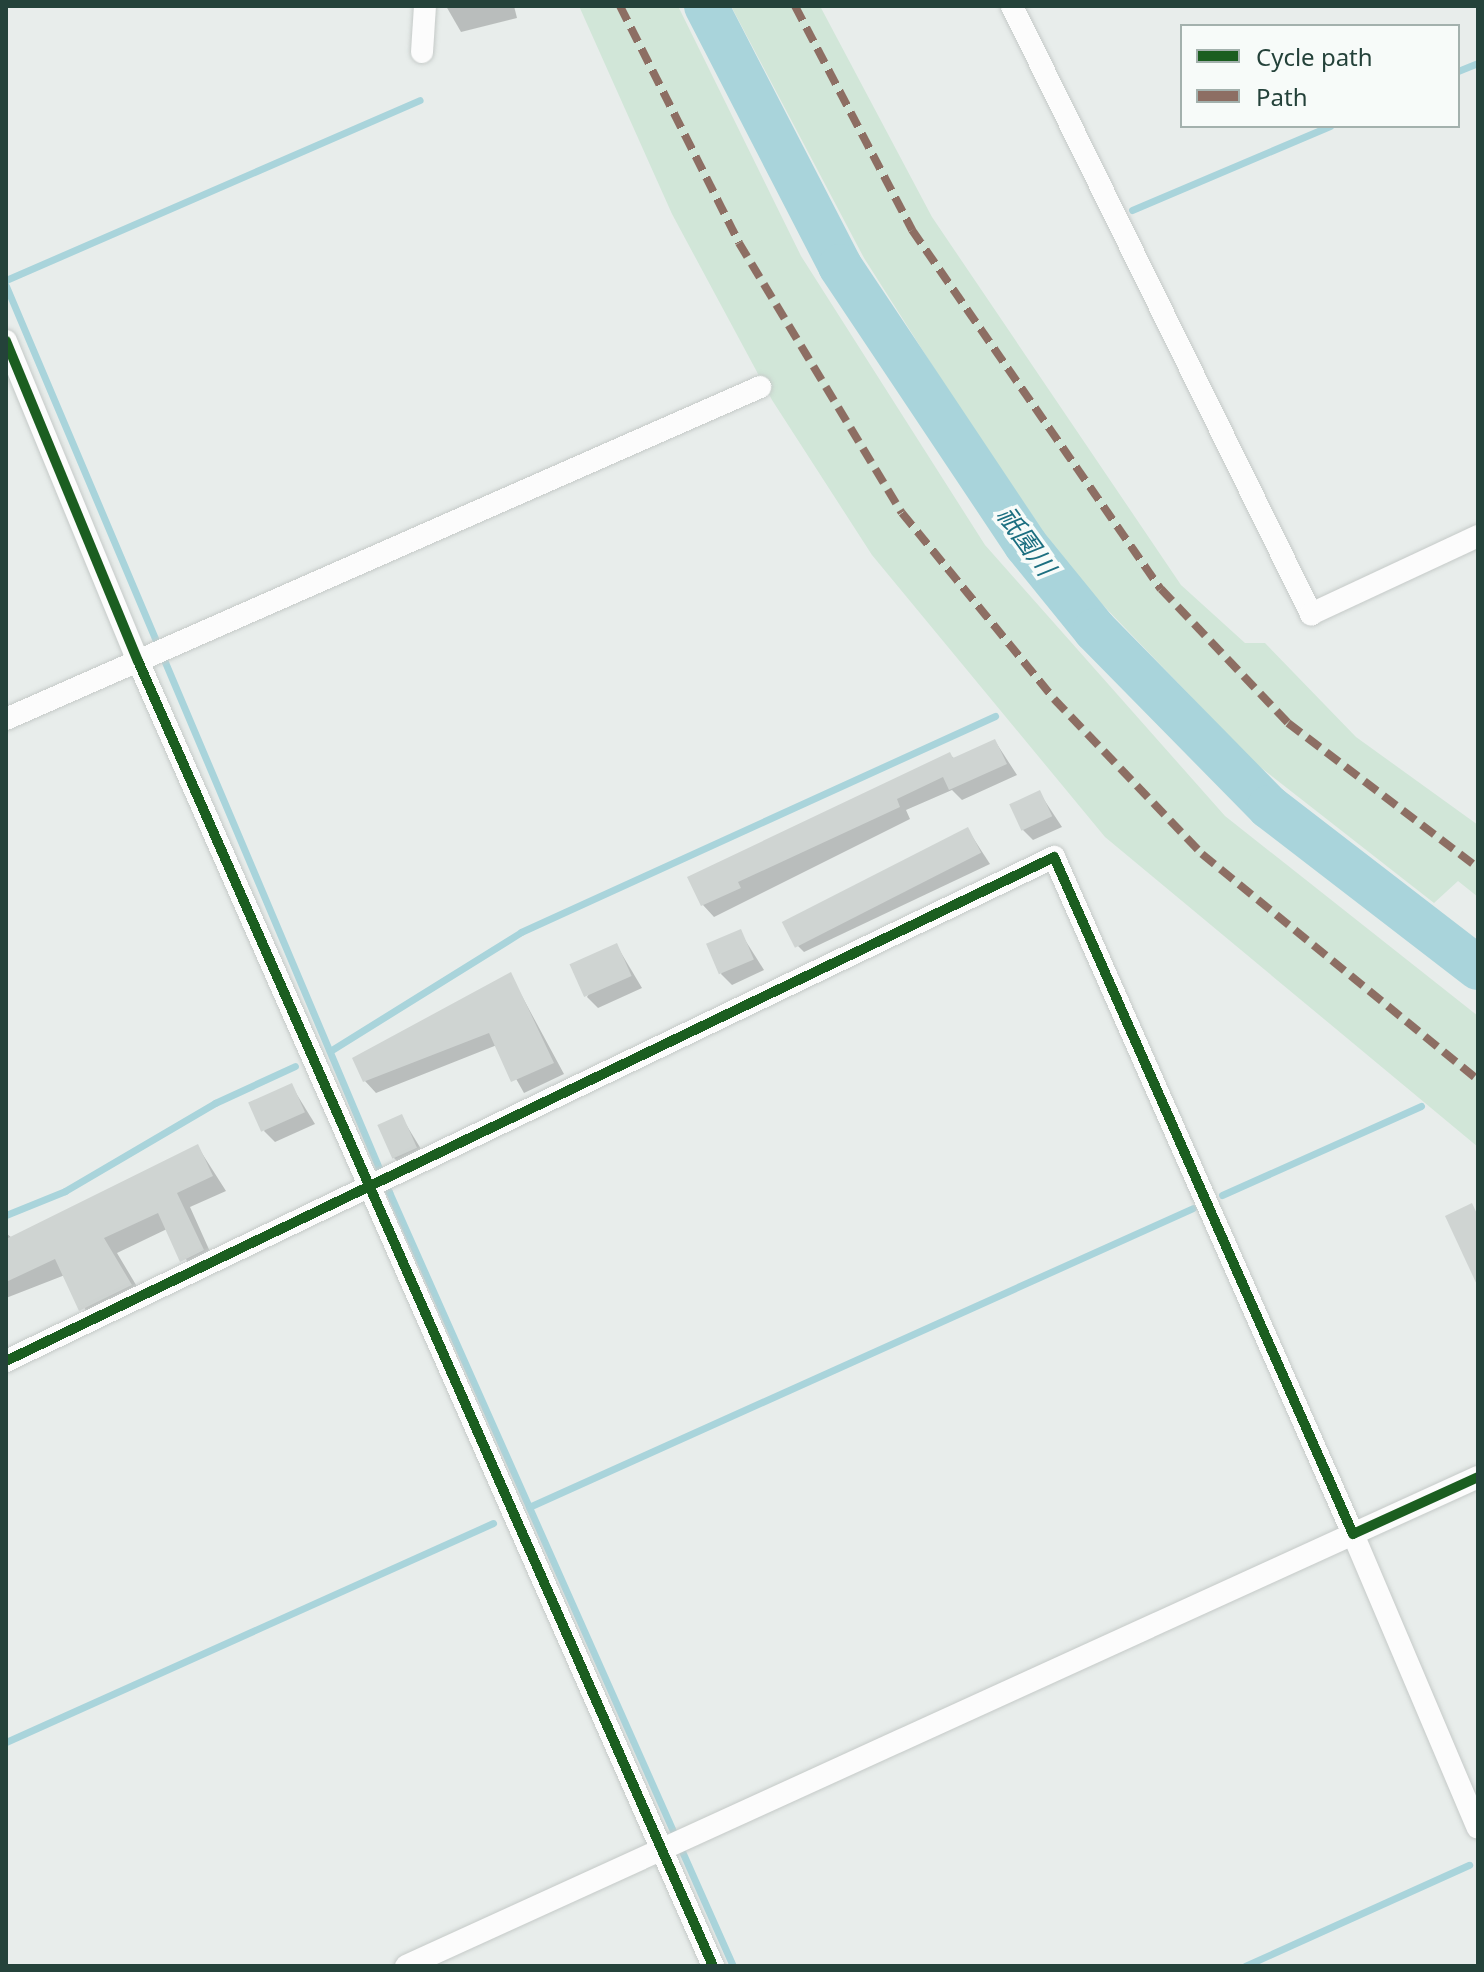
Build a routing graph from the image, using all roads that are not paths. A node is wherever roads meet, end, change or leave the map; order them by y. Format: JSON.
{"nodes":[{"id":1,"x":425,"y":6,"type":"edge"},
{"id":2,"x":1012,"y":6,"type":"edge"},
{"id":3,"x":422,"y":52,"type":"dead end"},
{"id":4,"x":6,"y":341,"type":"edge"},
{"id":5,"x":760,"y":387,"type":"dead end"},
{"id":6,"x":1478,"y":536,"type":"edge"},
{"id":7,"x":138,"y":661,"type":"junction"},
{"id":8,"x":6,"y":719,"type":"edge"},
{"id":9,"x":369,"y":1189,"type":"junction"},
{"id":10,"x":6,"y":1361,"type":"edge"},
{"id":11,"x":1478,"y":1477,"type":"edge"},
{"id":12,"x":1353,"y":1534,"type":"junction"},
{"id":13,"x":1478,"y":1828,"type":"edge"},
{"id":14,"x":661,"y":1849,"type":"junction"},
{"id":15,"x":406,"y":1966,"type":"edge"},
{"id":16,"x":713,"y":1966,"type":"edge"}],
"edges":[{"from":1,"to":3,"type":"street"},
{"from":2,"to":6,"type":"street"},
{"from":4,"to":7,"type":"street"},
{"from":5,"to":7,"type":"street"},
{"from":7,"to":8,"type":"street"},
{"from":7,"to":9,"type":"street"},
{"from":9,"to":10,"type":"street"},
{"from":9,"to":12,"type":"street"},
{"from":9,"to":14,"type":"street"},
{"from":11,"to":12,"type":"street"},
{"from":12,"to":13,"type":"street"},
{"from":12,"to":14,"type":"street"},
{"from":14,"to":15,"type":"street"},
{"from":14,"to":16,"type":"street"}]}
